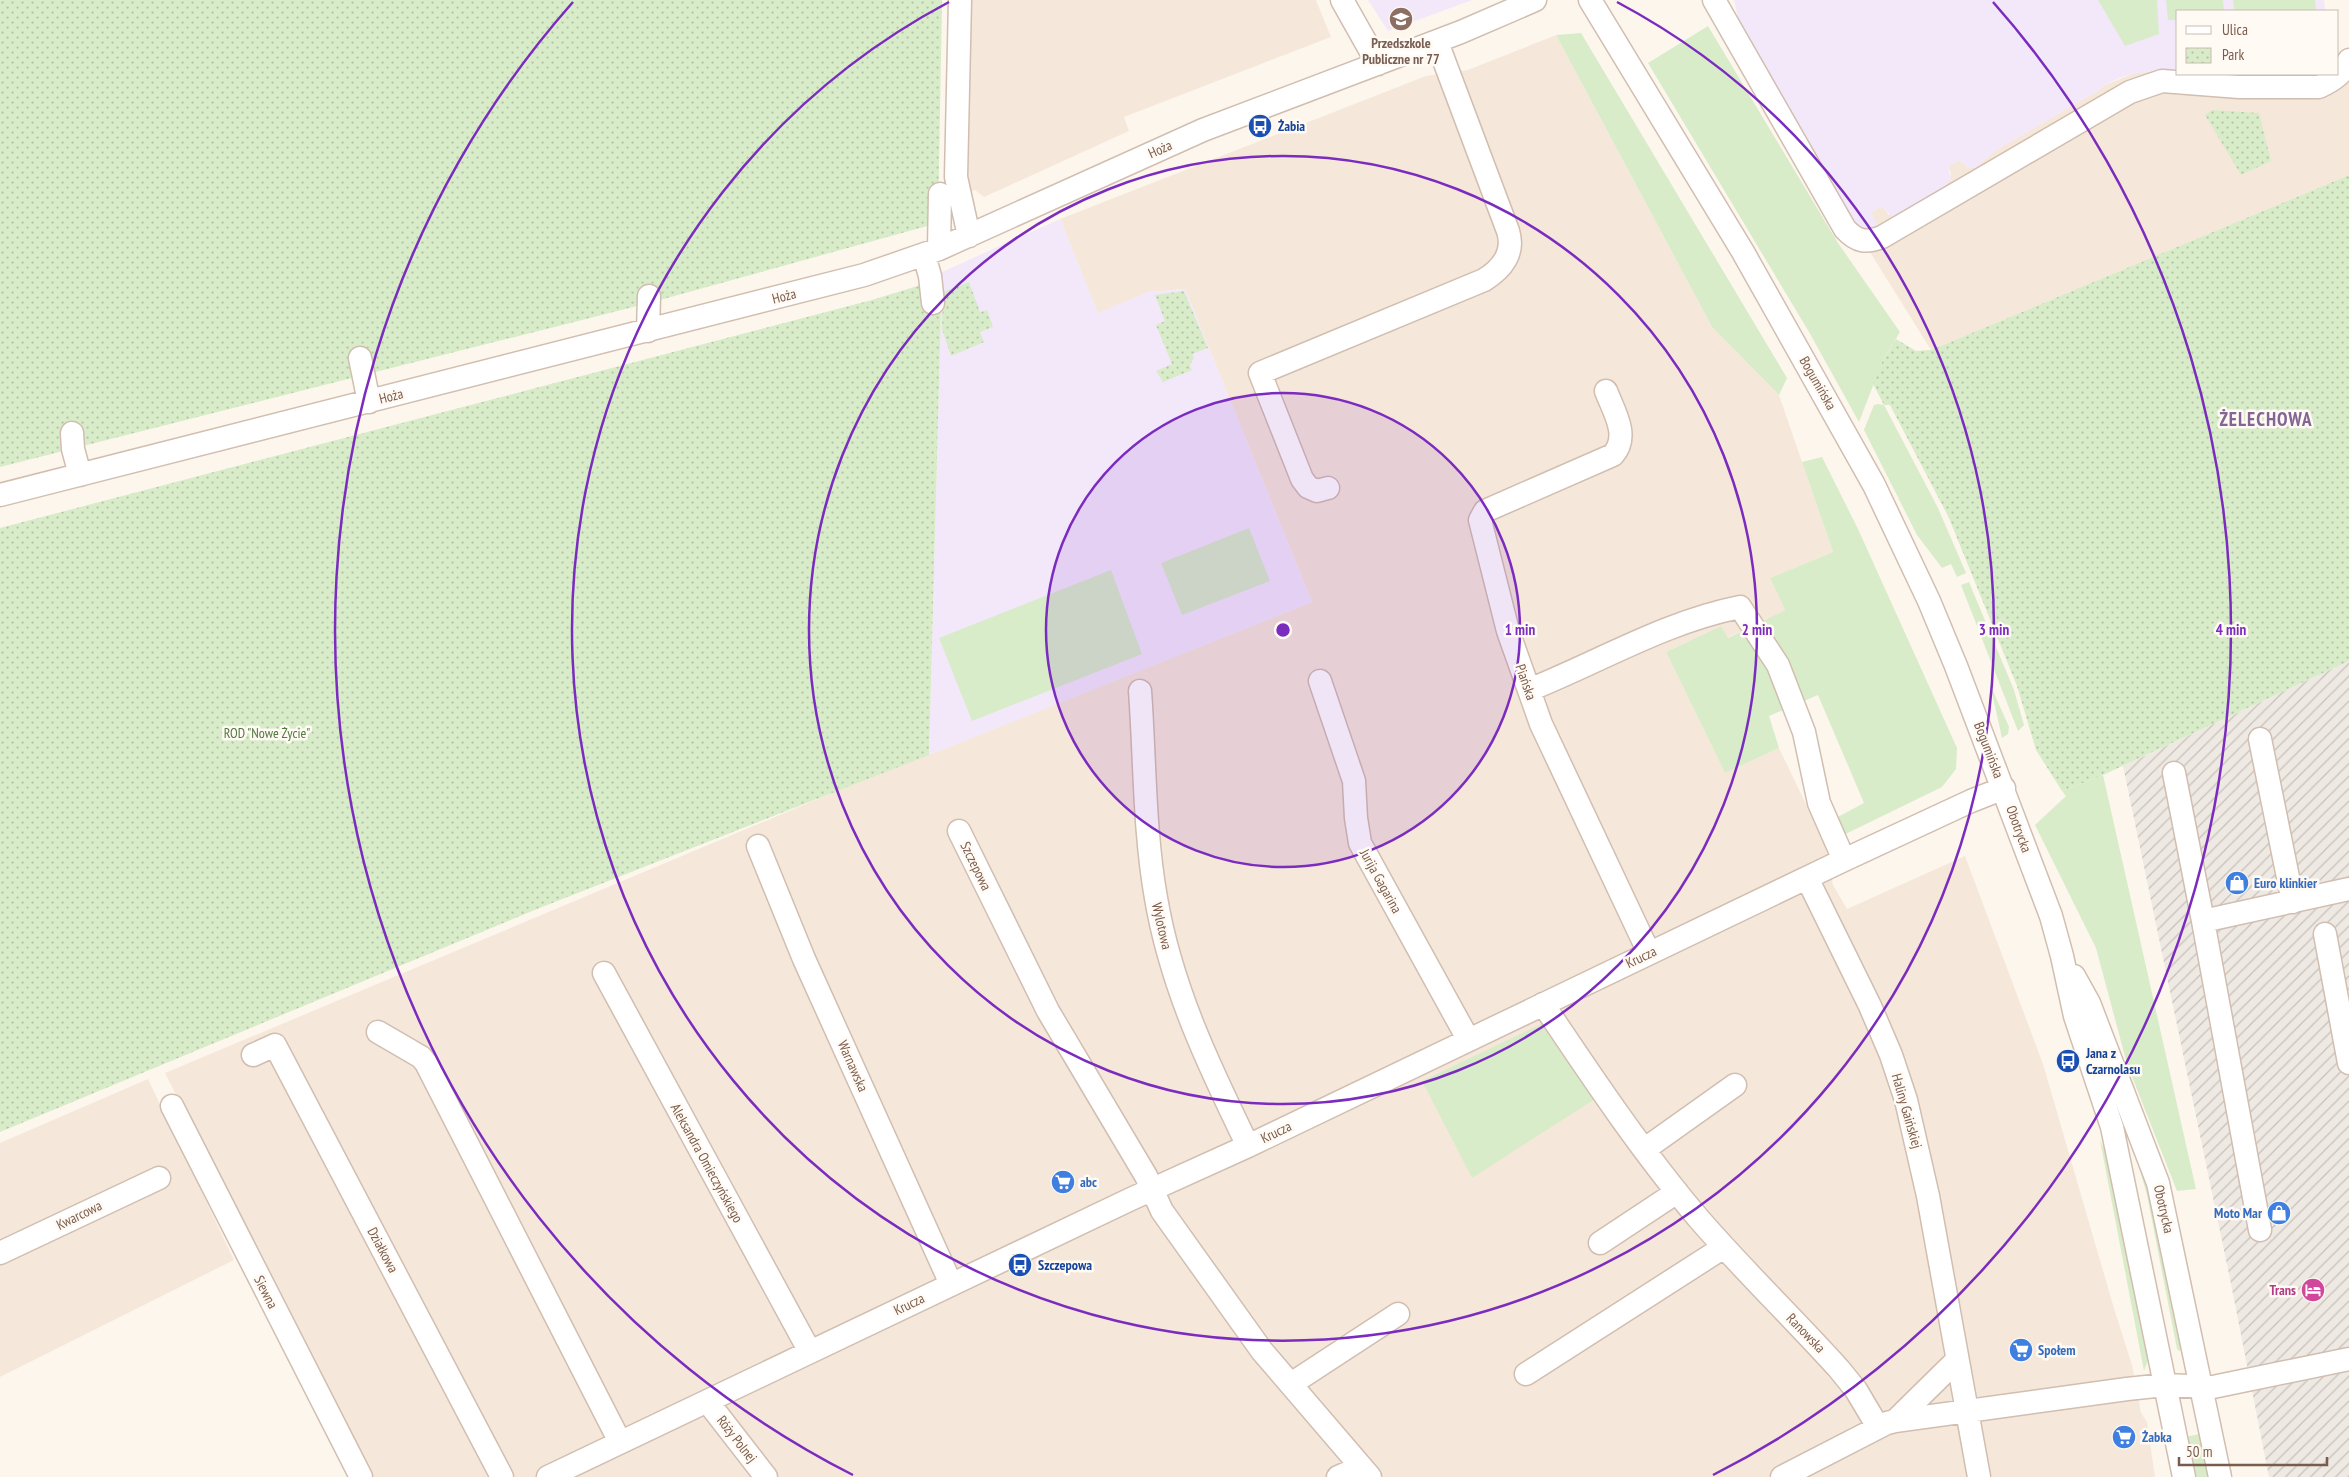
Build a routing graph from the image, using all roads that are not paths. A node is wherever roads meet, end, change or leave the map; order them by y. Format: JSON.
{"nodes":[{"id":1,"x":960,"y":0,"type":"edge"},
{"id":2,"x":1342,"y":0,"type":"edge"},
{"id":3,"x":1535,"y":0,"type":"edge"},
{"id":4,"x":1590,"y":0,"type":"edge"},
{"id":5,"x":1714,"y":0,"type":"edge"},
{"id":6,"x":1437,"y":42,"type":"junction"},
{"id":7,"x":2349,"y":60,"type":"edge"},
{"id":8,"x":1378,"y":64,"type":"junction"},
{"id":9,"x":2339,"y":75,"type":"edge"},
{"id":10,"x":2339,"y":75,"type":"edge"},
{"id":11,"x":940,"y":194,"type":"dead end"},
{"id":12,"x":969,"y":236,"type":"junction"},
{"id":13,"x":932,"y":252,"type":"junction"},
{"id":14,"x":649,"y":296,"type":"dead end"},
{"id":15,"x":933,"y":303,"type":"dead end"},
{"id":16,"x":648,"y":331,"type":"junction"},
{"id":17,"x":360,"y":358,"type":"dead end"},
{"id":18,"x":1606,"y":391,"type":"dead end"},
{"id":19,"x":369,"y":402,"type":"junction"},
{"id":20,"x":72,"y":434,"type":"dead end"},
{"id":21,"x":80,"y":475,"type":"junction"},
{"id":22,"x":1328,"y":488,"type":"dead end"},
{"id":23,"x":0,"y":495,"type":"edge"},
{"id":24,"x":1320,"y":682,"type":"dead end"},
{"id":25,"x":1529,"y":690,"type":"junction"},
{"id":26,"x":1140,"y":691,"type":"dead end"},
{"id":27,"x":2260,"y":739,"type":"dead end"},
{"id":28,"x":2174,"y":773,"type":"dead end"},
{"id":29,"x":2004,"y":788,"type":"junction"},
{"id":30,"x":959,"y":831,"type":"dead end"},
{"id":31,"x":758,"y":846,"type":"dead end"},
{"id":32,"x":1844,"y":860,"type":"junction"},
{"id":33,"x":1807,"y":878,"type":"junction"},
{"id":34,"x":2349,"y":889,"type":"edge"},
{"id":35,"x":2293,"y":902,"type":"junction"},
{"id":36,"x":2202,"y":921,"type":"junction"},
{"id":37,"x":2325,"y":934,"type":"dead end"},
{"id":38,"x":1649,"y":953,"type":"junction"},
{"id":39,"x":2062,"y":956,"type":"junction"},
{"id":40,"x":604,"y":973,"type":"dead end"},
{"id":41,"x":1543,"y":1004,"type":"junction"},
{"id":42,"x":378,"y":1032,"type":"dead end"},
{"id":43,"x":1468,"y":1039,"type":"junction"},
{"id":44,"x":253,"y":1055,"type":"dead end"},
{"id":45,"x":2349,"y":1063,"type":"edge"},
{"id":46,"x":1735,"y":1085,"type":"dead end"},
{"id":47,"x":172,"y":1106,"type":"dead end"},
{"id":48,"x":1248,"y":1146,"type":"junction"},
{"id":49,"x":1645,"y":1149,"type":"junction"},
{"id":50,"x":159,"y":1178,"type":"dead end"},
{"id":51,"x":1152,"y":1190,"type":"junction"},
{"id":52,"x":1677,"y":1192,"type":"junction"},
{"id":53,"x":2260,"y":1230,"type":"dead end"},
{"id":54,"x":1600,"y":1243,"type":"dead end"},
{"id":55,"x":1724,"y":1247,"type":"junction"},
{"id":56,"x":0,"y":1253,"type":"edge"},
{"id":57,"x":951,"y":1284,"type":"junction"},
{"id":58,"x":1398,"y":1314,"type":"dead end"},
{"id":59,"x":810,"y":1352,"type":"junction"},
{"id":60,"x":2349,"y":1359,"type":"edge"},
{"id":61,"x":1957,"y":1360,"type":"junction"},
{"id":62,"x":1526,"y":1374,"type":"dead end"},
{"id":63,"x":1291,"y":1384,"type":"junction"},
{"id":64,"x":2165,"y":1385,"type":"junction"},
{"id":65,"x":2200,"y":1386,"type":"junction"},
{"id":66,"x":707,"y":1401,"type":"junction"},
{"id":67,"x":1967,"y":1411,"type":"junction"},
{"id":68,"x":1887,"y":1424,"type":"junction"},
{"id":69,"x":620,"y":1442,"type":"junction"},
{"id":70,"x":1366,"y":1472,"type":"edge"},
{"id":71,"x":361,"y":1477,"type":"edge"},
{"id":72,"x":502,"y":1477,"type":"edge"},
{"id":73,"x":548,"y":1477,"type":"edge"},
{"id":74,"x":766,"y":1477,"type":"edge"},
{"id":75,"x":1338,"y":1477,"type":"edge"},
{"id":76,"x":1782,"y":1477,"type":"edge"},
{"id":77,"x":1979,"y":1477,"type":"edge"},
{"id":78,"x":2184,"y":1477,"type":"edge"},
{"id":79,"x":2220,"y":1477,"type":"edge"}],
"edges":[{"from":1,"to":12,"type":"street"},
{"from":2,"to":8,"type":"street"},
{"from":3,"to":6,"type":"street","name":"Hoża"},
{"from":4,"to":29,"type":"street","name":"Bogumińska"},
{"from":5,"to":9,"type":"street"},
{"from":6,"to":8,"type":"street","name":"Hoża"},
{"from":6,"to":22,"type":"street"},
{"from":7,"to":10,"type":"street"},
{"from":8,"to":12,"type":"street","name":"Hoża"},
{"from":11,"to":13,"type":"street"},
{"from":12,"to":13,"type":"street","name":"Hoża"},
{"from":13,"to":15,"type":"street"},
{"from":13,"to":16,"type":"street","name":"Hoża"},
{"from":14,"to":16,"type":"street"},
{"from":16,"to":19,"type":"street","name":"Hoża"},
{"from":17,"to":19,"type":"street"},
{"from":18,"to":25,"type":"street","name":"Piańska"},
{"from":19,"to":21,"type":"street","name":"Hoża"},
{"from":20,"to":21,"type":"street"},
{"from":21,"to":23,"type":"street","name":"Hoża"},
{"from":24,"to":43,"type":"street","name":"Jurija Gagarina"},
{"from":25,"to":32,"type":"street"},
{"from":25,"to":38,"type":"street","name":"Piańska"},
{"from":26,"to":48,"type":"street","name":"Wylotowa"},
{"from":27,"to":35,"type":"street"},
{"from":28,"to":36,"type":"street"},
{"from":29,"to":32,"type":"street","name":"Krucza"},
{"from":29,"to":39,"type":"street","name":"Obotrycka"},
{"from":30,"to":51,"type":"street","name":"Szczepowa"},
{"from":31,"to":57,"type":"street","name":"Warnawska"},
{"from":32,"to":33,"type":"street","name":"Krucza"},
{"from":33,"to":38,"type":"street","name":"Krucza"},
{"from":33,"to":61,"type":"street","name":"Haliny Gaińskiej"},
{"from":34,"to":35,"type":"street"},
{"from":35,"to":36,"type":"street"},
{"from":36,"to":53,"type":"street"},
{"from":37,"to":45,"type":"street"},
{"from":38,"to":41,"type":"street","name":"Krucza"},
{"from":39,"to":64,"type":"street","name":"Obotrycka"},
{"from":39,"to":65,"type":"street","name":"Obotrycka"},
{"from":40,"to":59,"type":"street","name":"Aleksandra Omieczyńskiego"},
{"from":41,"to":43,"type":"street","name":"Krucza"},
{"from":41,"to":49,"type":"street","name":"Ranowska"},
{"from":42,"to":69,"type":"street"},
{"from":43,"to":48,"type":"street","name":"Krucza"},
{"from":44,"to":72,"type":"street","name":"Działkowa"},
{"from":46,"to":49,"type":"street"},
{"from":47,"to":71,"type":"street","name":"Siewna"},
{"from":48,"to":51,"type":"street","name":"Krucza"},
{"from":49,"to":52,"type":"street","name":"Ranowska"},
{"from":50,"to":56,"type":"street","name":"Kwarcowa"},
{"from":51,"to":57,"type":"street","name":"Krucza"},
{"from":51,"to":63,"type":"street","name":"Szczepowa"},
{"from":52,"to":54,"type":"street"},
{"from":52,"to":55,"type":"street","name":"Ranowska"},
{"from":55,"to":62,"type":"street"},
{"from":55,"to":68,"type":"street","name":"Ranowska"},
{"from":57,"to":59,"type":"street","name":"Krucza"},
{"from":58,"to":63,"type":"street"},
{"from":59,"to":66,"type":"street","name":"Krucza"},
{"from":60,"to":65,"type":"street"},
{"from":61,"to":67,"type":"street","name":"Haliny Gaińskiej"},
{"from":61,"to":68,"type":"street"},
{"from":63,"to":70,"type":"street","name":"Szczepowa"},
{"from":64,"to":65,"type":"street"},
{"from":64,"to":67,"type":"street"},
{"from":64,"to":78,"type":"street","name":"Obotrycka"},
{"from":65,"to":79,"type":"street","name":"Obotrycka"},
{"from":66,"to":69,"type":"street","name":"Krucza"},
{"from":66,"to":74,"type":"street","name":"Róży Polnej"},
{"from":67,"to":68,"type":"street"},
{"from":67,"to":77,"type":"street","name":"Haliny Gaińskiej"},
{"from":68,"to":76,"type":"street"},
{"from":69,"to":73,"type":"street","name":"Krucza"},
{"from":70,"to":75,"type":"street"}]}
